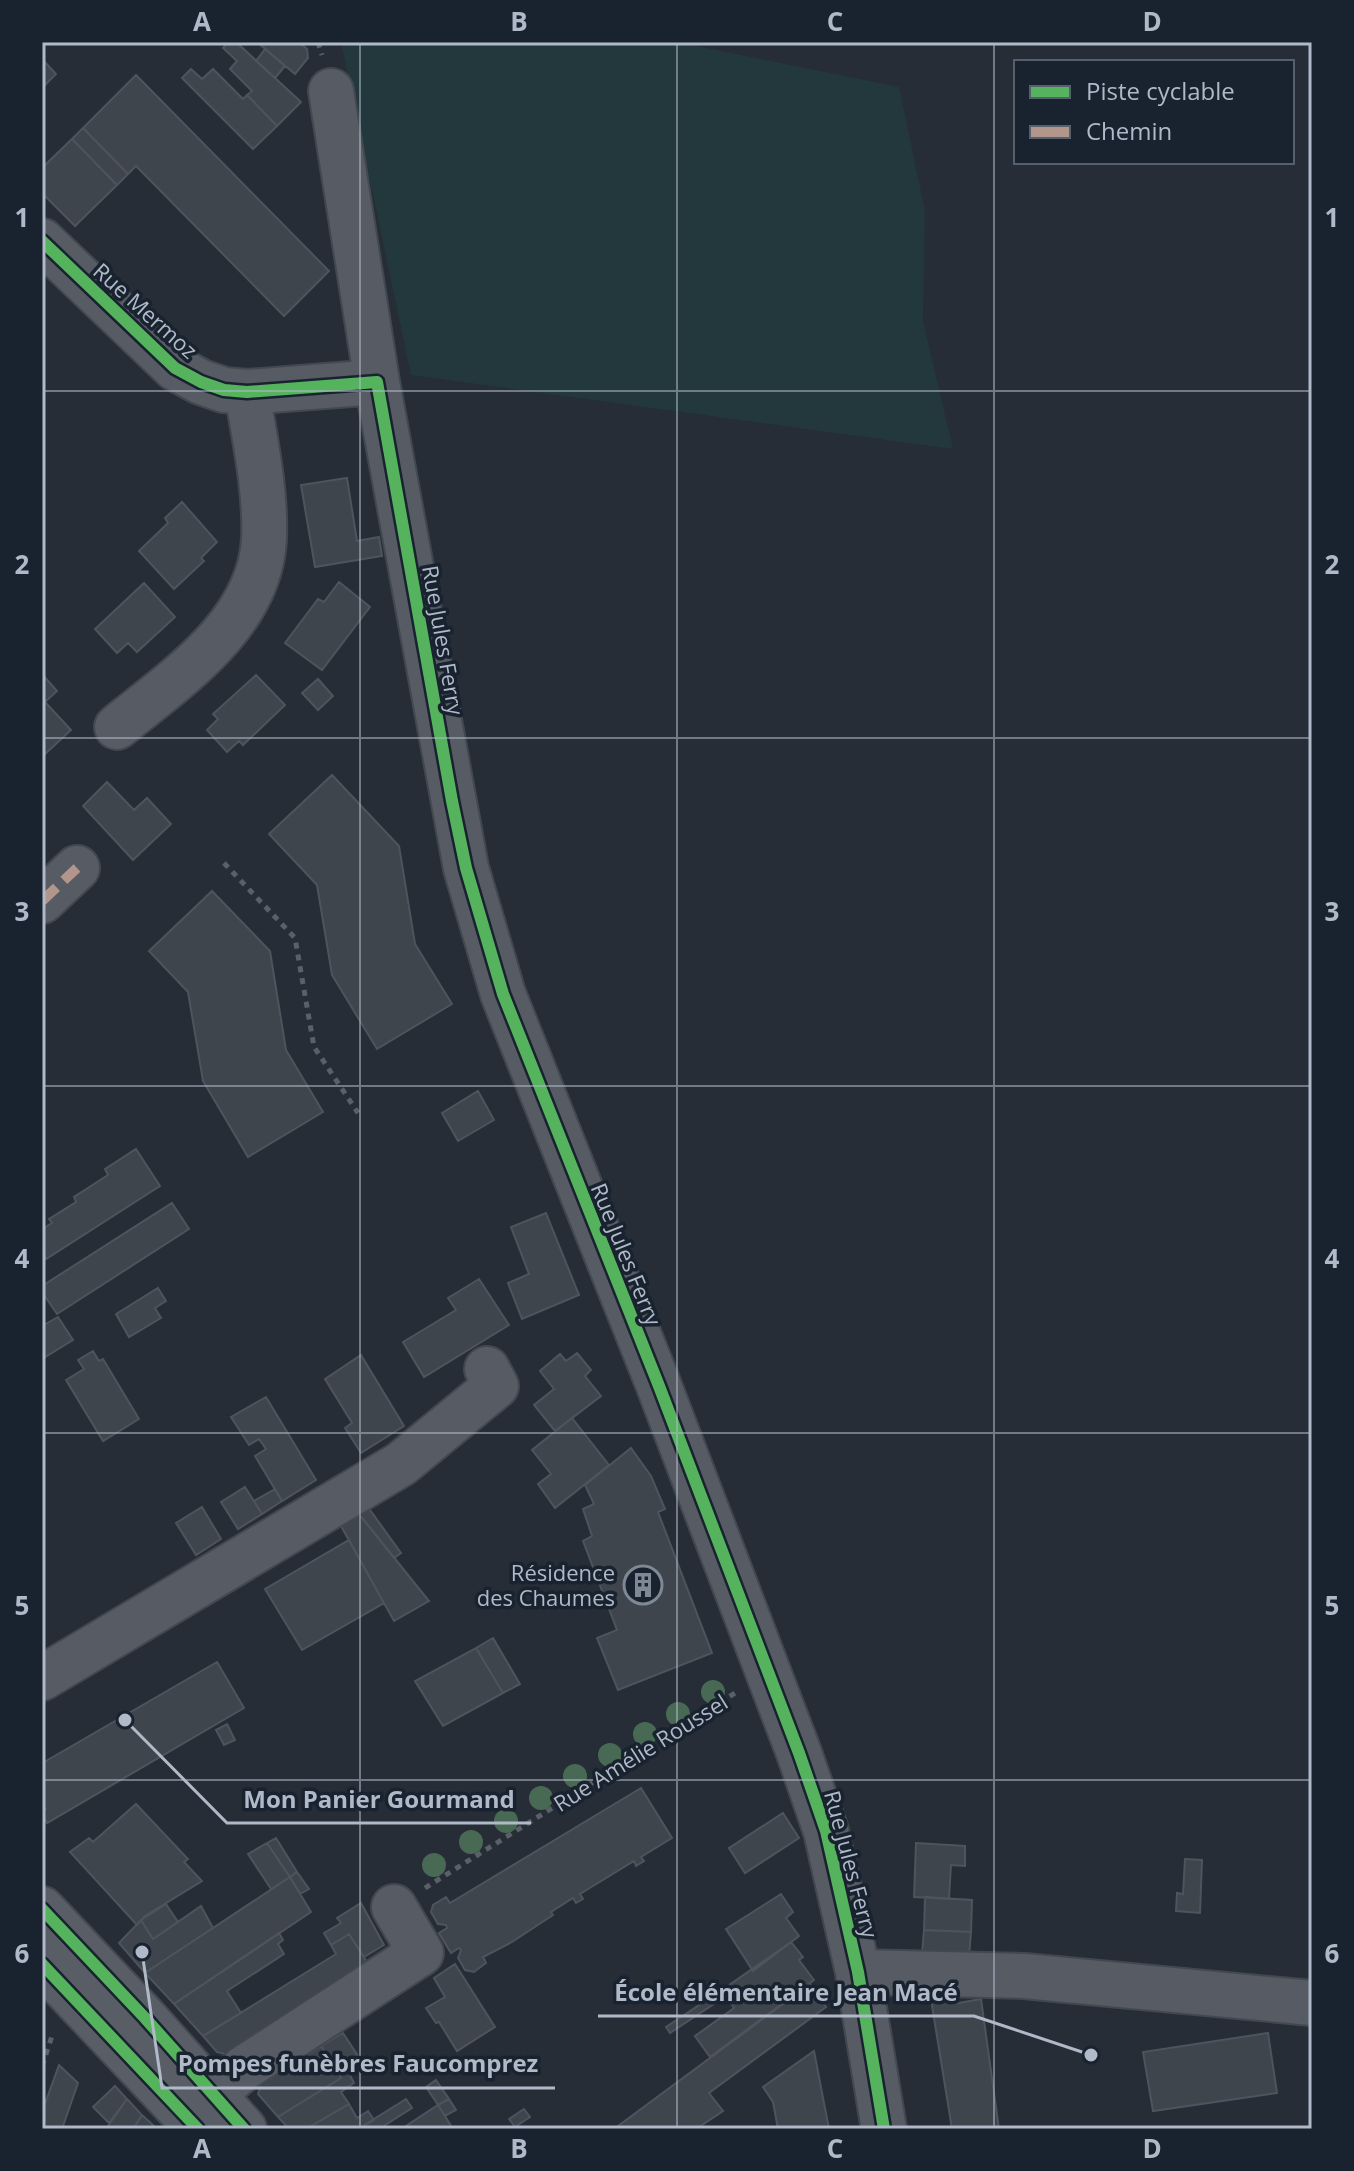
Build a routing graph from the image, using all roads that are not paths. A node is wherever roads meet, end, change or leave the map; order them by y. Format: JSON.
{"nodes":[{"id":1,"x":331,"y":91,"type":"dead end"},
{"id":2,"x":42,"y":241,"type":"edge"},
{"id":3,"x":377,"y":382,"type":"junction"},
{"id":4,"x":247,"y":392,"type":"junction"},
{"id":5,"x":117,"y":727,"type":"dead end"},
{"id":6,"x":77,"y":868,"type":"dead end"},
{"id":7,"x":42,"y":901,"type":"edge"},
{"id":8,"x":487,"y":1369,"type":"dead end"},
{"id":9,"x":42,"y":1678,"type":"edge"},
{"id":10,"x":394,"y":1907,"type":"road end"},
{"id":11,"x":42,"y":1909,"type":"edge"},
{"id":12,"x":42,"y":1964,"type":"edge"},
{"id":13,"x":858,"y":1972,"type":"junction"},
{"id":14,"x":1312,"y":2003,"type":"edge"},
{"id":15,"x":199,"y":2113,"type":"edge"},
{"id":16,"x":244,"y":2129,"type":"edge"},
{"id":17,"x":884,"y":2129,"type":"edge"}],
"edges":[{"from":1,"to":3,"type":"street","name":"Rue Jules Ferry"},
{"from":2,"to":4,"type":"street","name":"Rue Mermoz"},
{"from":3,"to":4,"type":"street","name":"Rue Mermoz"},
{"from":3,"to":13,"type":"street","name":"Rue Jules Ferry"},
{"from":4,"to":5,"type":"street"},
{"from":6,"to":7,"type":"street"},
{"from":8,"to":9,"type":"street"},
{"from":10,"to":15,"type":"street"},
{"from":11,"to":15,"type":"main road"},
{"from":12,"to":15,"type":"main road"},
{"from":13,"to":14,"type":"street"},
{"from":13,"to":17,"type":"street","name":"Rue Jules Ferry"},
{"from":15,"to":16,"type":"main road"}]}
